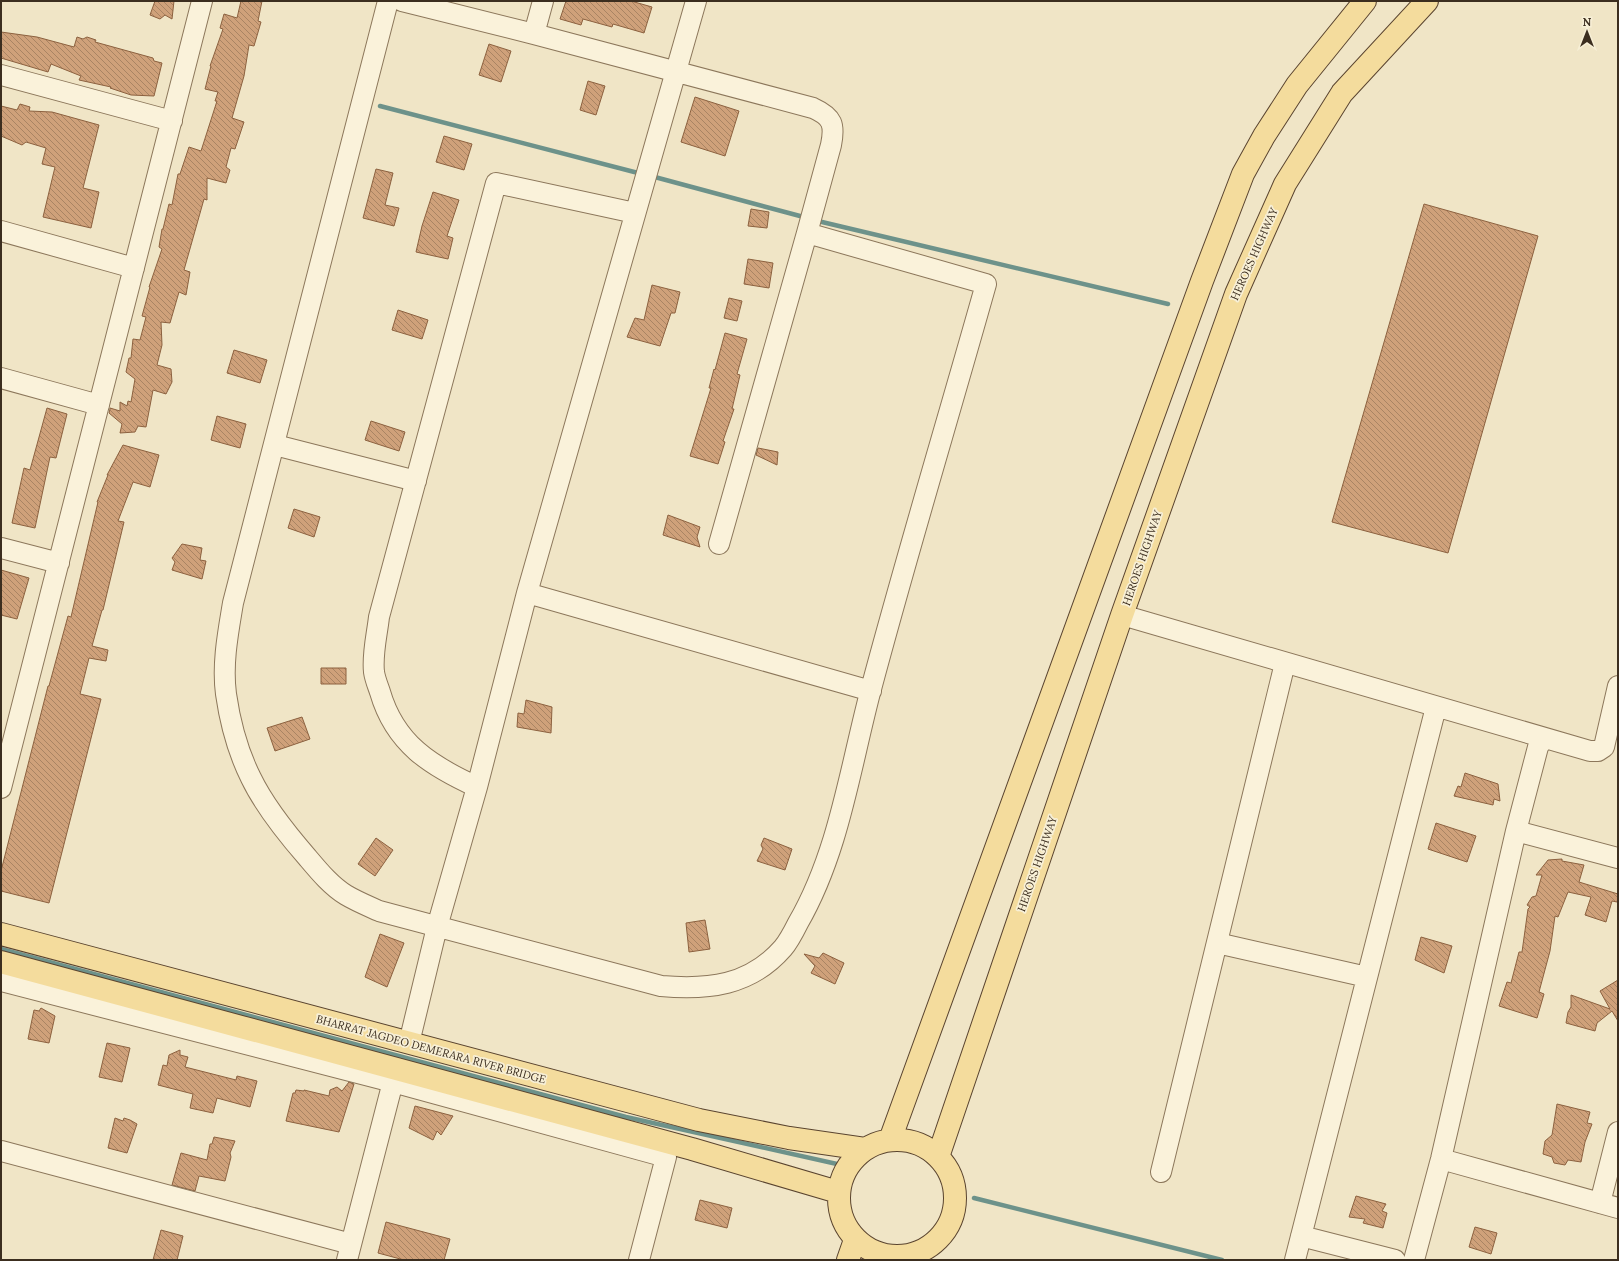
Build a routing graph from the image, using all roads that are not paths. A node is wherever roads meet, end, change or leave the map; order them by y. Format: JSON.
{"nodes":[{"id":1,"x":202,"y":1,"type":"edge"},
{"id":2,"x":388,"y":1,"type":"edge"},
{"id":3,"x":402,"y":1,"type":"edge"},
{"id":4,"x":542,"y":1,"type":"edge"},
{"id":5,"x":696,"y":1,"type":"edge"},
{"id":6,"x":1365,"y":1,"type":"edge"},
{"id":7,"x":1427,"y":1,"type":"edge"},
{"id":8,"x":534,"y":34,"type":"junction"},
{"id":9,"x":677,"y":72,"type":"junction"},
{"id":10,"x":1,"y":75,"type":"edge"},
{"id":11,"x":172,"y":121,"type":"junction"},
{"id":12,"x":635,"y":213,"type":"junction"},
{"id":13,"x":1,"y":231,"type":"edge"},
{"id":14,"x":807,"y":233,"type":"junction"},
{"id":15,"x":134,"y":268,"type":"junction"},
{"id":16,"x":1,"y":378,"type":"edge"},
{"id":17,"x":99,"y":405,"type":"junction"},
{"id":18,"x":275,"y":445,"type":"junction"},
{"id":19,"x":416,"y":481,"type":"junction"},
{"id":20,"x":719,"y":544,"type":"dead end"},
{"id":21,"x":1,"y":548,"type":"edge"},
{"id":22,"x":59,"y":563,"type":"junction"},
{"id":23,"x":527,"y":593,"type":"junction"},
{"id":24,"x":1122,"y":615,"type":"junction"},
{"id":25,"x":1285,"y":663,"type":"junction"},
{"id":26,"x":1618,"y":686,"type":"edge"},
{"id":27,"x":871,"y":691,"type":"junction"},
{"id":28,"x":1436,"y":707,"type":"junction"},
{"id":29,"x":1543,"y":739,"type":"junction"},
{"id":30,"x":477,"y":787,"type":"junction"},
{"id":31,"x":1,"y":788,"type":"edge"},
{"id":32,"x":1516,"y":831,"type":"junction"},
{"id":33,"x":1618,"y":858,"type":"edge"},
{"id":34,"x":437,"y":928,"type":"junction"},
{"id":35,"x":1,"y":934,"type":"edge"},
{"id":36,"x":1216,"y":943,"type":"junction"},
{"id":37,"x":1,"y":962,"type":"edge"},
{"id":38,"x":1367,"y":977,"type":"junction"},
{"id":39,"x":1,"y":981,"type":"edge"},
{"id":40,"x":409,"y":1043,"type":"junction"},
{"id":41,"x":395,"y":1076,"type":"junction"},
{"id":42,"x":1618,"y":1132,"type":"edge"},
{"id":43,"x":890,"y":1140,"type":"junction"},
{"id":44,"x":865,"y":1149,"type":"junction"},
{"id":45,"x":1,"y":1151,"type":"edge"},
{"id":46,"x":938,"y":1157,"type":"junction"},
{"id":47,"x":1441,"y":1159,"type":"junction"},
{"id":48,"x":1160,"y":1172,"type":"dead end"},
{"id":49,"x":838,"y":1192,"type":"junction"},
{"id":50,"x":1609,"y":1205,"type":"edge"},
{"id":51,"x":855,"y":1240,"type":"junction"},
{"id":52,"x":1297,"y":1249,"type":"edge"},
{"id":53,"x":349,"y":1252,"type":"edge"},
{"id":54,"x":902,"y":1258,"type":"edge"},
{"id":55,"x":640,"y":1260,"type":"edge"},
{"id":56,"x":848,"y":1260,"type":"edge"},
{"id":57,"x":1395,"y":1260,"type":"edge"},
{"id":58,"x":1414,"y":1260,"type":"edge"}],
"edges":[{"from":1,"to":11,"type":"street"},
{"from":2,"to":18,"type":"street"},
{"from":3,"to":8,"type":"street"},
{"from":4,"to":8,"type":"street"},
{"from":5,"to":9,"type":"street"},
{"from":6,"to":43,"type":"main road"},
{"from":7,"to":24,"type":"main road","name":"HEROES HIGHWAY"},
{"from":8,"to":9,"type":"street"},
{"from":9,"to":12,"type":"street"},
{"from":9,"to":14,"type":"street"},
{"from":10,"to":11,"type":"street"},
{"from":11,"to":15,"type":"street"},
{"from":12,"to":19,"type":"street"},
{"from":12,"to":23,"type":"street"},
{"from":13,"to":15,"type":"street"},
{"from":14,"to":20,"type":"street"},
{"from":14,"to":27,"type":"street"},
{"from":15,"to":17,"type":"street"},
{"from":16,"to":17,"type":"street"},
{"from":17,"to":22,"type":"street"},
{"from":18,"to":19,"type":"street"},
{"from":18,"to":34,"type":"street"},
{"from":19,"to":30,"type":"street"},
{"from":21,"to":22,"type":"street"},
{"from":22,"to":31,"type":"street"},
{"from":23,"to":27,"type":"street"},
{"from":23,"to":30,"type":"street"},
{"from":24,"to":25,"type":"street"},
{"from":24,"to":46,"type":"main road","name":"HEROES HIGHWAY"},
{"from":25,"to":28,"type":"street"},
{"from":25,"to":36,"type":"street"},
{"from":26,"to":29,"type":"street"},
{"from":27,"to":34,"type":"street"},
{"from":28,"to":29,"type":"street"},
{"from":28,"to":38,"type":"street"},
{"from":29,"to":32,"type":"street"},
{"from":30,"to":34,"type":"street"},
{"from":32,"to":33,"type":"street"},
{"from":32,"to":47,"type":"street"},
{"from":34,"to":40,"type":"street"},
{"from":35,"to":40,"type":"main road","name":"BHARRAT JAGDEO DEMERARA RIVER BRIDGE"},
{"from":36,"to":38,"type":"street"},
{"from":36,"to":48,"type":"street"},
{"from":37,"to":41,"type":"main road"},
{"from":38,"to":52,"type":"street"},
{"from":39,"to":41,"type":"street"},
{"from":40,"to":44,"type":"main road","name":"BHARRAT JAGDEO DEMERARA RIVER BRIDGE"},
{"from":41,"to":49,"type":"main road"},
{"from":41,"to":53,"type":"street"},
{"from":41,"to":55,"type":"street"},
{"from":42,"to":50,"type":"street"},
{"from":43,"to":44,"type":"main road"},
{"from":43,"to":46,"type":"main road"},
{"from":44,"to":49,"type":"main road"},
{"from":45,"to":53,"type":"street"},
{"from":46,"to":54,"type":"main road"},
{"from":47,"to":50,"type":"street"},
{"from":47,"to":58,"type":"street"},
{"from":49,"to":51,"type":"main road"},
{"from":51,"to":54,"type":"main road"},
{"from":51,"to":56,"type":"main road"},
{"from":52,"to":57,"type":"street"}]}
